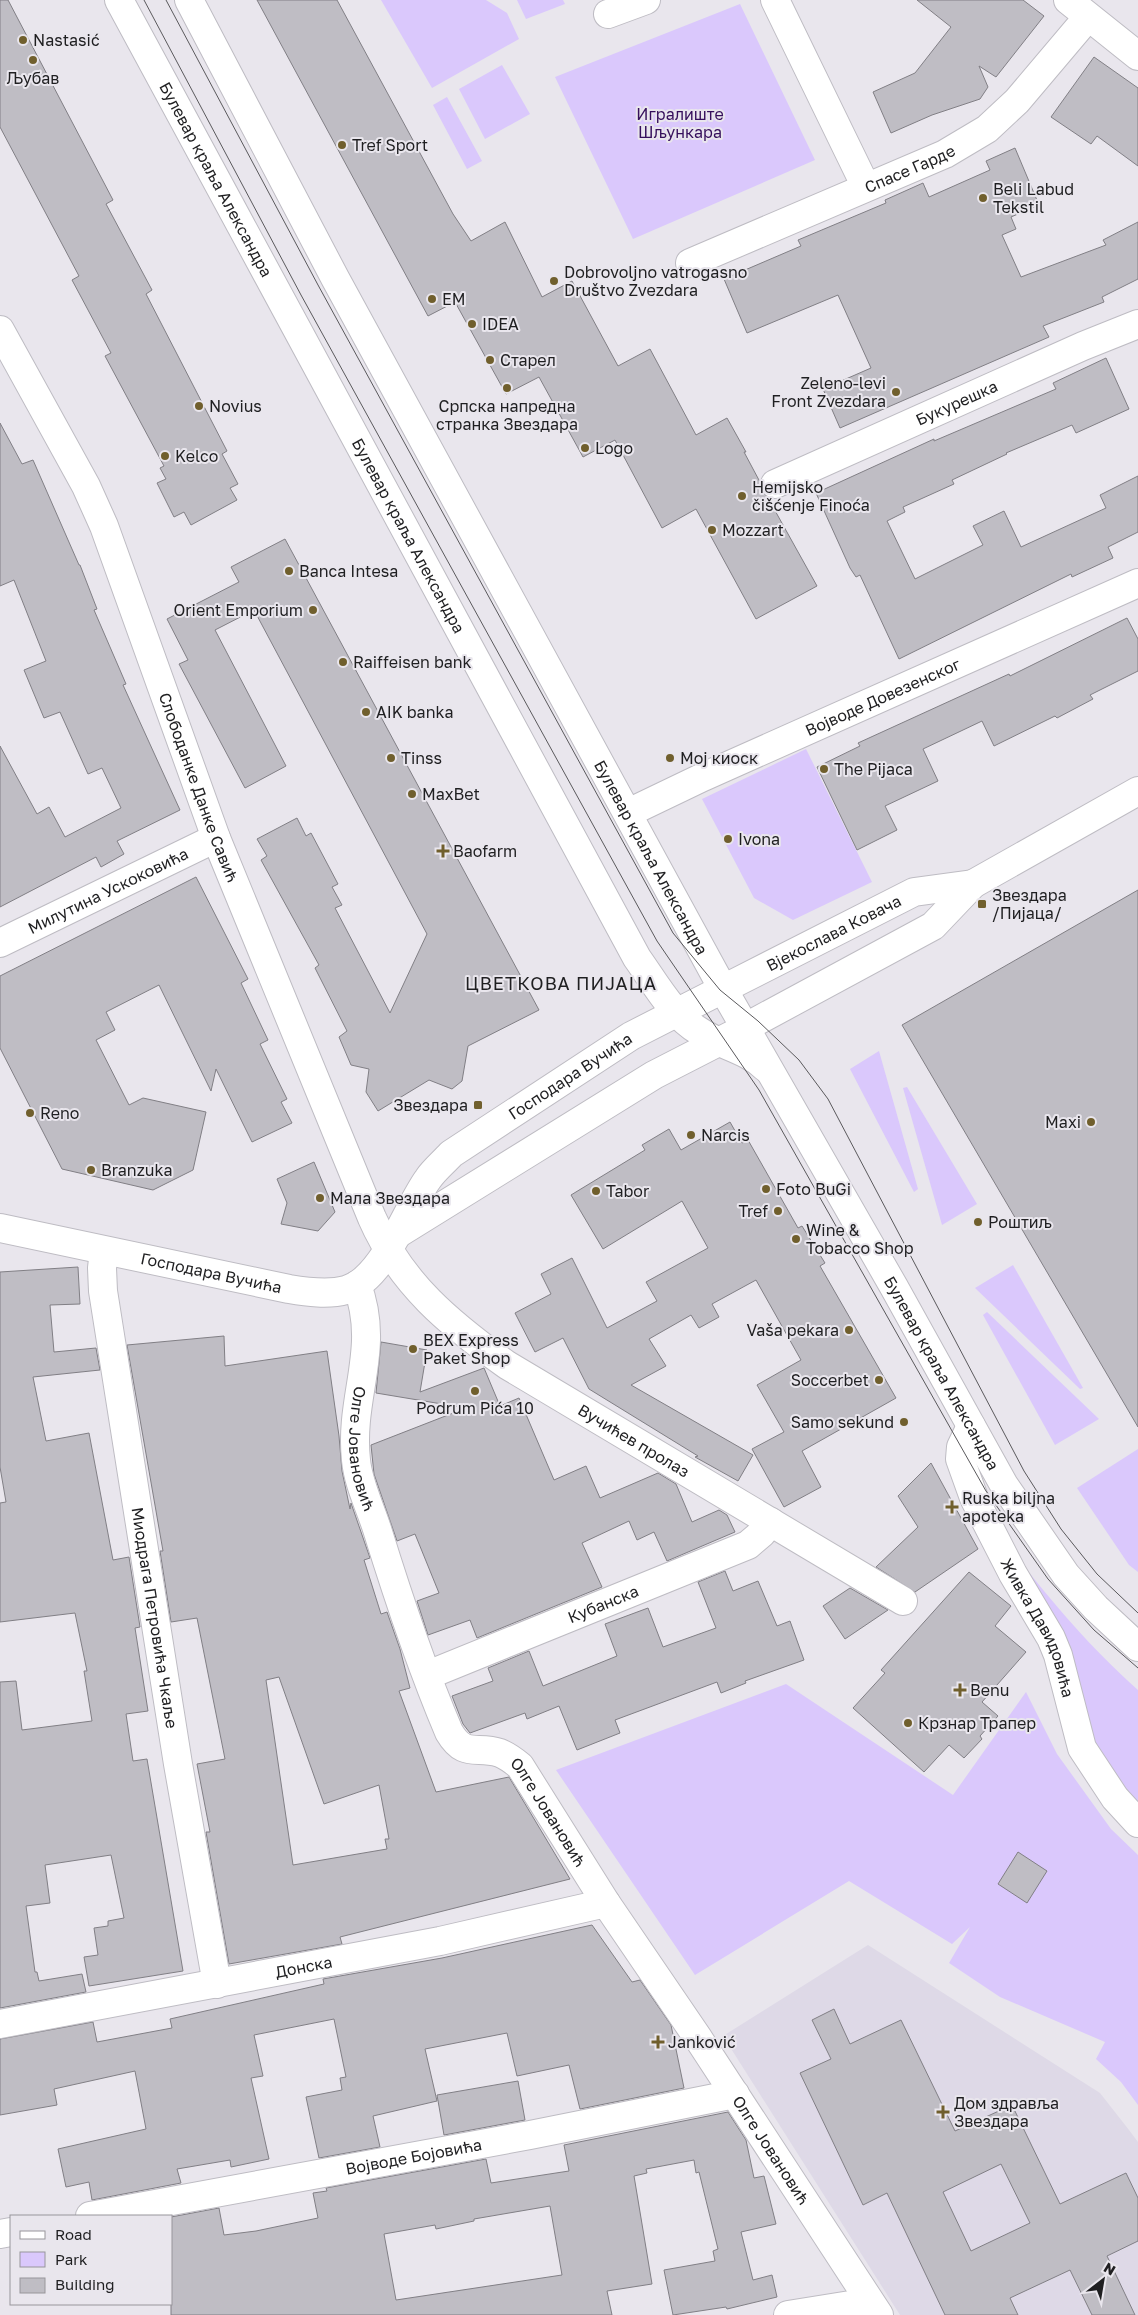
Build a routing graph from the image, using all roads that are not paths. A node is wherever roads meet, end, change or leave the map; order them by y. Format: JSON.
{"nodes":[{"id":1,"x":119,"y":0,"type":"edge"},
{"id":2,"x":189,"y":0,"type":"edge"},
{"id":3,"x":646,"y":0,"type":"edge"},
{"id":4,"x":775,"y":0,"type":"edge"},
{"id":5,"x":1078,"y":8,"type":"edge"},
{"id":6,"x":608,"y":14,"type":"dead end"},
{"id":7,"x":1138,"y":56,"type":"edge"},
{"id":8,"x":866,"y":188,"type":"junction"},
{"id":9,"x":690,"y":263,"type":"dead end"},
{"id":10,"x":1138,"y":324,"type":"edge"},
{"id":11,"x":0,"y":330,"type":"edge"},
{"id":12,"x":775,"y":484,"type":"dead end"},
{"id":13,"x":1138,"y":583,"type":"edge"},
{"id":14,"x":1138,"y":791,"type":"edge"},
{"id":15,"x":628,"y":813,"type":"junction"},
{"id":16,"x":216,"y":838,"type":"junction"},
{"id":17,"x":973,"y":884,"type":"junction"},
{"id":18,"x":0,"y":944,"type":"edge"},
{"id":19,"x":723,"y":989,"type":"junction"},
{"id":20,"x":688,"y":1007,"type":"junction"},
{"id":21,"x":746,"y":1027,"type":"junction"},
{"id":22,"x":721,"y":1042,"type":"junction"},
{"id":23,"x":776,"y":1078,"type":"junction"},
{"id":24,"x":0,"y":1228,"type":"edge"},
{"id":25,"x":393,"y":1242,"type":"junction"},
{"id":26,"x":104,"y":1251,"type":"junction"},
{"id":27,"x":357,"y":1285,"type":"junction"},
{"id":28,"x":970,"y":1426,"type":"junction"},
{"id":29,"x":771,"y":1522,"type":"junction"},
{"id":30,"x":902,"y":1601,"type":"dead end"},
{"id":31,"x":1138,"y":1647,"type":"edge"},
{"id":32,"x":428,"y":1675,"type":"junction"},
{"id":33,"x":1138,"y":1823,"type":"edge"},
{"id":34,"x":606,"y":1903,"type":"junction"},
{"id":35,"x":216,"y":1984,"type":"junction"},
{"id":36,"x":0,"y":2024,"type":"edge"},
{"id":37,"x":735,"y":2094,"type":"junction"},
{"id":38,"x":95,"y":2215,"type":"edge"},
{"id":39,"x":874,"y":2308,"type":"edge"},
{"id":40,"x":788,"y":2315,"type":"edge"}],
"edges":[{"from":1,"to":20,"type":"street","name":"Булевар краља Александра"},
{"from":2,"to":15,"type":"street","name":"Булевар краља Александра"},
{"from":3,"to":6,"type":"street"},
{"from":4,"to":8,"type":"street"},
{"from":5,"to":7,"type":"street"},
{"from":5,"to":8,"type":"street","name":"Спасе Гарде"},
{"from":8,"to":9,"type":"street","name":"Спасе Гарде"},
{"from":10,"to":12,"type":"street","name":"Букурешка"},
{"from":11,"to":16,"type":"street","name":"Слободанке Данке Савић"},
{"from":13,"to":15,"type":"street","name":"Војводе Довезенског"},
{"from":14,"to":17,"type":"street","name":"Вјекослава Ковача"},
{"from":15,"to":19,"type":"street","name":"Булевар краља Александра"},
{"from":16,"to":18,"type":"street","name":"Милутина Ускоковића"},
{"from":16,"to":25,"type":"street","name":"Слободанке Данке Савић"},
{"from":17,"to":19,"type":"street","name":"Вјекослава Ковача"},
{"from":17,"to":21,"type":"street","name":"Вјекослава Ковача"},
{"from":19,"to":20,"type":"street","name":"Вјекослава Ковача"},
{"from":19,"to":21,"type":"street","name":"Булевар краља Александра"},
{"from":20,"to":22,"type":"street","name":"Булевар краља Александра"},
{"from":20,"to":25,"type":"street","name":"Господара Вучића"},
{"from":21,"to":22,"type":"street","name":"Вјекослава Ковача"},
{"from":21,"to":23,"type":"street","name":"Булевар краља Александра"},
{"from":22,"to":23,"type":"street","name":"Булевар краља Александра"},
{"from":22,"to":25,"type":"street","name":"Господара Вучића"},
{"from":23,"to":28,"type":"street","name":"Булевар краља Александра"},
{"from":24,"to":26,"type":"street","name":"Господара Вучића"},
{"from":25,"to":27,"type":"street","name":"Господара Вучића"},
{"from":25,"to":29,"type":"street","name":"Вучићев пролаз"},
{"from":26,"to":27,"type":"street","name":"Господара Вучића"},
{"from":26,"to":35,"type":"street","name":"Миодрага Петровића Чкаље"},
{"from":27,"to":32,"type":"street","name":"Олге Јовановић"},
{"from":28,"to":31,"type":"street","name":"Булевар краља Александра"},
{"from":28,"to":33,"type":"street","name":"Живка Давидовића"},
{"from":29,"to":30,"type":"street","name":"Вучићев пролаз"},
{"from":29,"to":32,"type":"street","name":"Кубанска"},
{"from":32,"to":34,"type":"street","name":"Олге Јовановић"},
{"from":34,"to":35,"type":"street","name":"Донска"},
{"from":34,"to":37,"type":"street","name":"Олге Јовановић"},
{"from":35,"to":36,"type":"street","name":"Донска"},
{"from":37,"to":38,"type":"street","name":"Војводе Бојовића"},
{"from":37,"to":39,"type":"street","name":"Олге Јовановић"},
{"from":39,"to":40,"type":"street"}]}
